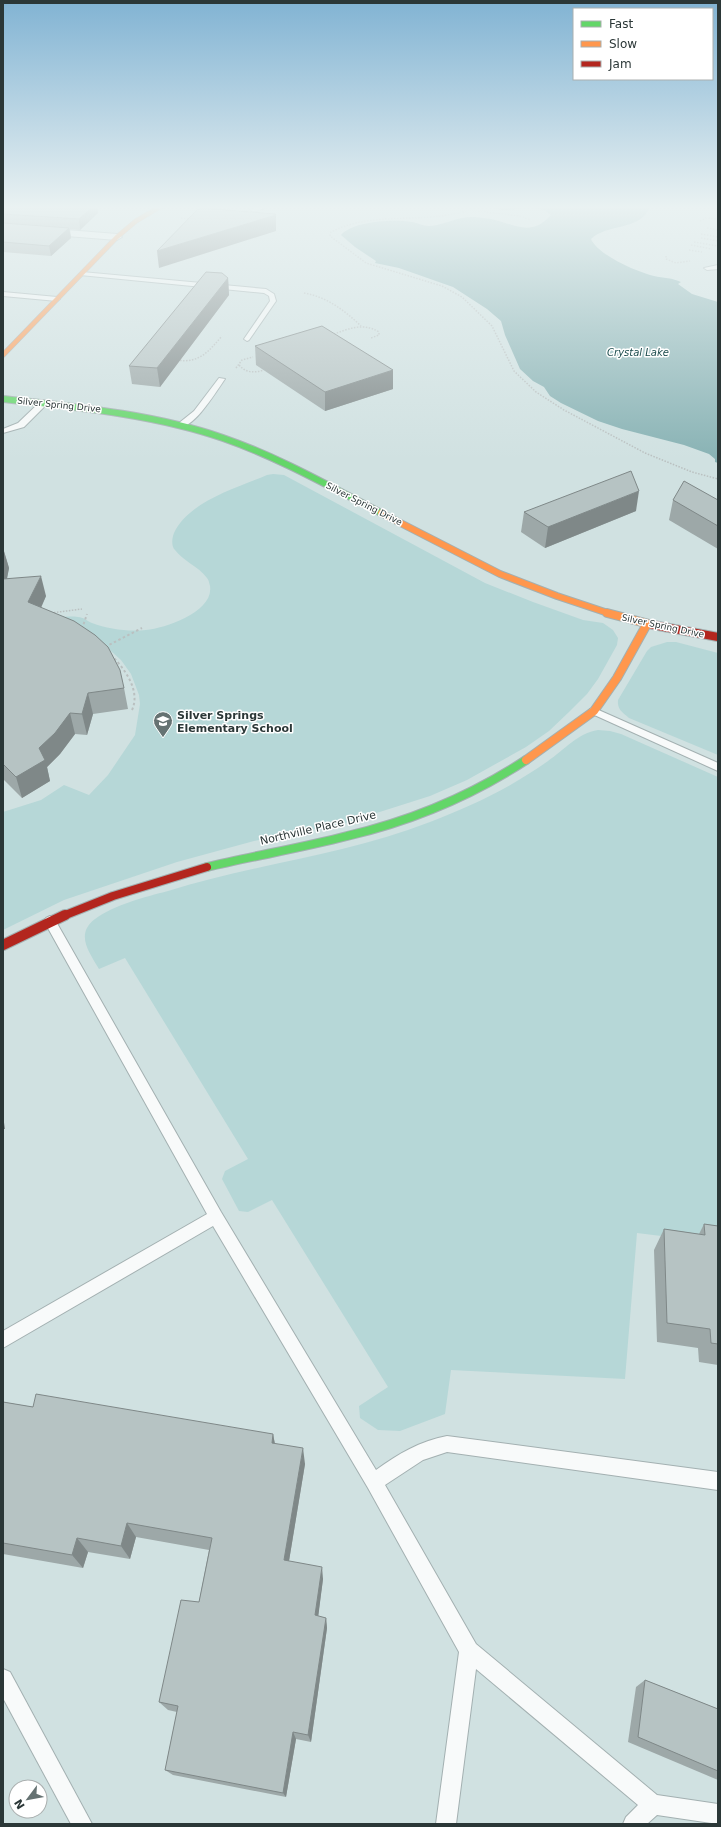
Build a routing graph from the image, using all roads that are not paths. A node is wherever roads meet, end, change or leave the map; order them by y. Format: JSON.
{"nodes":[{"id":1,"x":66,"y":290,"type":"edge"},
{"id":2,"x":258,"y":290,"type":"edge"},
{"id":3,"x":3,"y":294,"type":"edge"},
{"id":4,"x":57,"y":299,"type":"junction"},
{"id":5,"x":246,"y":339,"type":"dead end"},
{"id":6,"x":3,"y":355,"type":"edge"},
{"id":7,"x":221,"y":379,"type":"dead end"},
{"id":8,"x":3,"y":399,"type":"edge"},
{"id":9,"x":44,"y":403,"type":"junction"},
{"id":10,"x":182,"y":425,"type":"junction"},
{"id":11,"x":3,"y":431,"type":"edge"},
{"id":12,"x":647,"y":624,"type":"junction"},
{"id":13,"x":718,"y":637,"type":"edge"},
{"id":14,"x":594,"y":711,"type":"junction"},
{"id":15,"x":718,"y":767,"type":"edge"},
{"id":16,"x":50,"y":921,"type":"junction"},
{"id":17,"x":3,"y":945,"type":"edge"},
{"id":18,"x":216,"y":1217,"type":"junction"},
{"id":19,"x":3,"y":1340,"type":"edge"},
{"id":20,"x":718,"y":1481,"type":"edge"},
{"id":21,"x":374,"y":1482,"type":"junction"},
{"id":22,"x":469,"y":1651,"type":"junction"},
{"id":23,"x":3,"y":1680,"type":"edge"},
{"id":24,"x":653,"y":1804,"type":"junction"},
{"id":25,"x":718,"y":1814,"type":"edge"},
{"id":26,"x":82,"y":1824,"type":"edge"},
{"id":27,"x":446,"y":1824,"type":"edge"},
{"id":28,"x":633,"y":1824,"type":"edge"}],
"edges":[{"from":1,"to":4,"type":"street"},
{"from":2,"to":5,"type":"lane"},
{"from":3,"to":4,"type":"lane"},
{"from":4,"to":6,"type":"street"},
{"from":7,"to":10,"type":"lane"},
{"from":8,"to":9,"type":"street","name":"Silver Spring Drive"},
{"from":9,"to":10,"type":"street","name":"Silver Spring Drive"},
{"from":9,"to":11,"type":"lane"},
{"from":10,"to":12,"type":"street","name":"Silver Spring Drive"},
{"from":12,"to":13,"type":"street","name":"Silver Spring Drive"},
{"from":12,"to":14,"type":"street","name":"Northville Place Drive"},
{"from":14,"to":15,"type":"lane"},
{"from":14,"to":16,"type":"street","name":"Northville Place Drive"},
{"from":16,"to":17,"type":"street","name":"Northville Place Drive"},
{"from":16,"to":18,"type":"lane"},
{"from":18,"to":19,"type":"lane"},
{"from":18,"to":21,"type":"lane"},
{"from":20,"to":21,"type":"lane"},
{"from":21,"to":22,"type":"lane"},
{"from":22,"to":24,"type":"lane"},
{"from":22,"to":27,"type":"lane"},
{"from":23,"to":26,"type":"lane"},
{"from":24,"to":25,"type":"lane"},
{"from":24,"to":28,"type":"lane"}]}
